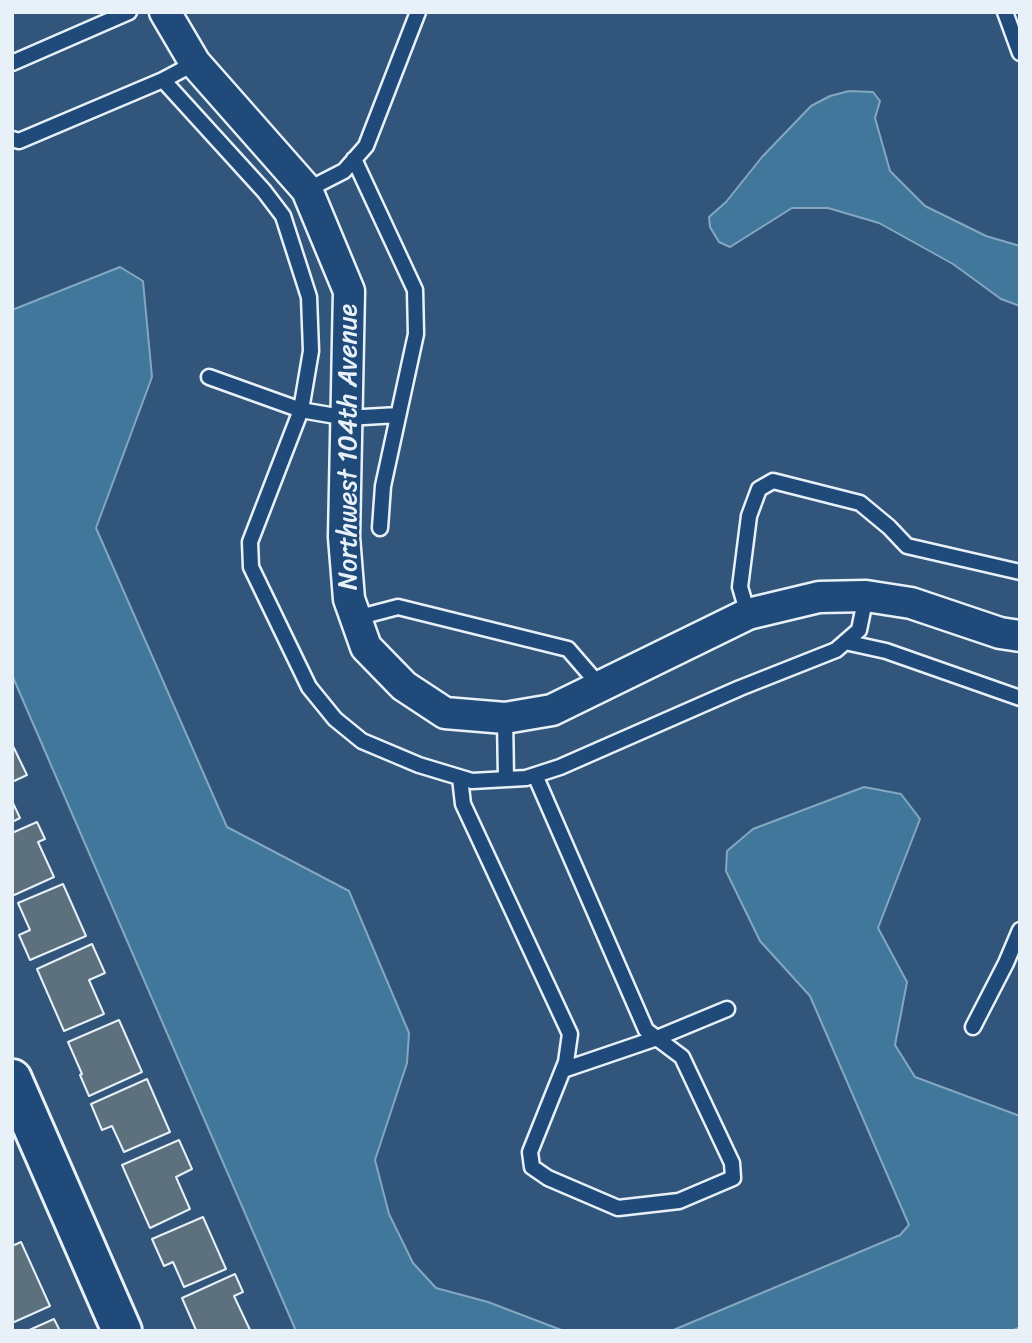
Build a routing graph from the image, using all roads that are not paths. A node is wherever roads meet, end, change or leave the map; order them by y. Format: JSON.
{"nodes":[{"id":1,"x":129,"y":12,"type":"edge"},
{"id":2,"x":165,"y":12,"type":"edge"},
{"id":3,"x":418,"y":12,"type":"edge"},
{"id":4,"x":1004,"y":12,"type":"edge"},
{"id":5,"x":105,"y":17,"type":"edge"},
{"id":6,"x":1020,"y":54,"type":"edge"},
{"id":7,"x":12,"y":63,"type":"edge"},
{"id":8,"x":195,"y":63,"type":"junction"},
{"id":9,"x":163,"y":80,"type":"junction"},
{"id":10,"x":12,"y":139,"type":"edge"},
{"id":11,"x":354,"y":159,"type":"junction"},
{"id":12,"x":307,"y":190,"type":"junction"},
{"id":13,"x":209,"y":377,"type":"dead end"},
{"id":14,"x":301,"y":410,"type":"junction"},
{"id":15,"x":398,"y":415,"type":"junction"},
{"id":16,"x":347,"y":418,"type":"junction"},
{"id":17,"x":380,"y":528,"type":"dead end"},
{"id":18,"x":1020,"y":572,"type":"edge"},
{"id":19,"x":866,"y":596,"type":"junction"},
{"id":20,"x":748,"y":614,"type":"junction"},
{"id":21,"x":356,"y":618,"type":"junction"},
{"id":22,"x":1020,"y":636,"type":"edge"},
{"id":23,"x":845,"y":642,"type":"junction"},
{"id":24,"x":600,"y":686,"type":"junction"},
{"id":25,"x":1020,"y":698,"type":"edge"},
{"id":26,"x":505,"y":718,"type":"junction"},
{"id":27,"x":535,"y":775,"type":"junction"},
{"id":28,"x":460,"y":778,"type":"junction"},
{"id":29,"x":506,"y":779,"type":"junction"},
{"id":30,"x":1020,"y":930,"type":"edge"},
{"id":31,"x":1013,"y":966,"type":"edge"},
{"id":32,"x":727,"y":1009,"type":"dead end"},
{"id":33,"x":973,"y":1027,"type":"dead end"},
{"id":34,"x":657,"y":1038,"type":"junction"},
{"id":35,"x":563,"y":1070,"type":"junction"},
{"id":36,"x":12,"y":1079,"type":"edge"},
{"id":37,"x":122,"y":1331,"type":"edge"}],
"edges":[{"from":1,"to":5,"type":"lane"},
{"from":2,"to":8,"type":"street","name":"Northwest 104th Avenue"},
{"from":3,"to":11,"type":"lane"},
{"from":4,"to":6,"type":"lane"},
{"from":5,"to":7,"type":"lane"},
{"from":8,"to":9,"type":"lane"},
{"from":8,"to":12,"type":"street","name":"Northwest 104th Avenue"},
{"from":9,"to":10,"type":"lane"},
{"from":9,"to":14,"type":"lane"},
{"from":11,"to":12,"type":"lane"},
{"from":11,"to":15,"type":"lane"},
{"from":12,"to":16,"type":"street","name":"Northwest 104th Avenue"},
{"from":13,"to":14,"type":"lane"},
{"from":14,"to":16,"type":"lane"},
{"from":14,"to":28,"type":"lane"},
{"from":15,"to":16,"type":"lane"},
{"from":15,"to":17,"type":"lane"},
{"from":16,"to":21,"type":"street","name":"Northwest 104th Avenue"},
{"from":18,"to":20,"type":"lane"},
{"from":19,"to":20,"type":"street","name":"Northwest 104th Avenue"},
{"from":19,"to":22,"type":"street","name":"Northwest 104th Avenue"},
{"from":19,"to":23,"type":"lane"},
{"from":20,"to":24,"type":"street","name":"Northwest 104th Avenue"},
{"from":21,"to":24,"type":"lane"},
{"from":21,"to":26,"type":"street","name":"Northwest 104th Avenue"},
{"from":23,"to":25,"type":"lane"},
{"from":23,"to":27,"type":"lane"},
{"from":24,"to":26,"type":"street","name":"Northwest 104th Avenue"},
{"from":26,"to":29,"type":"lane"},
{"from":27,"to":29,"type":"lane"},
{"from":27,"to":34,"type":"lane"},
{"from":28,"to":29,"type":"lane"},
{"from":28,"to":35,"type":"lane"},
{"from":30,"to":31,"type":"lane"},
{"from":31,"to":33,"type":"lane"},
{"from":32,"to":34,"type":"lane"},
{"from":34,"to":35,"type":"lane"},
{"from":34,"to":35,"type":"lane"},
{"from":36,"to":37,"type":"street"}]}
